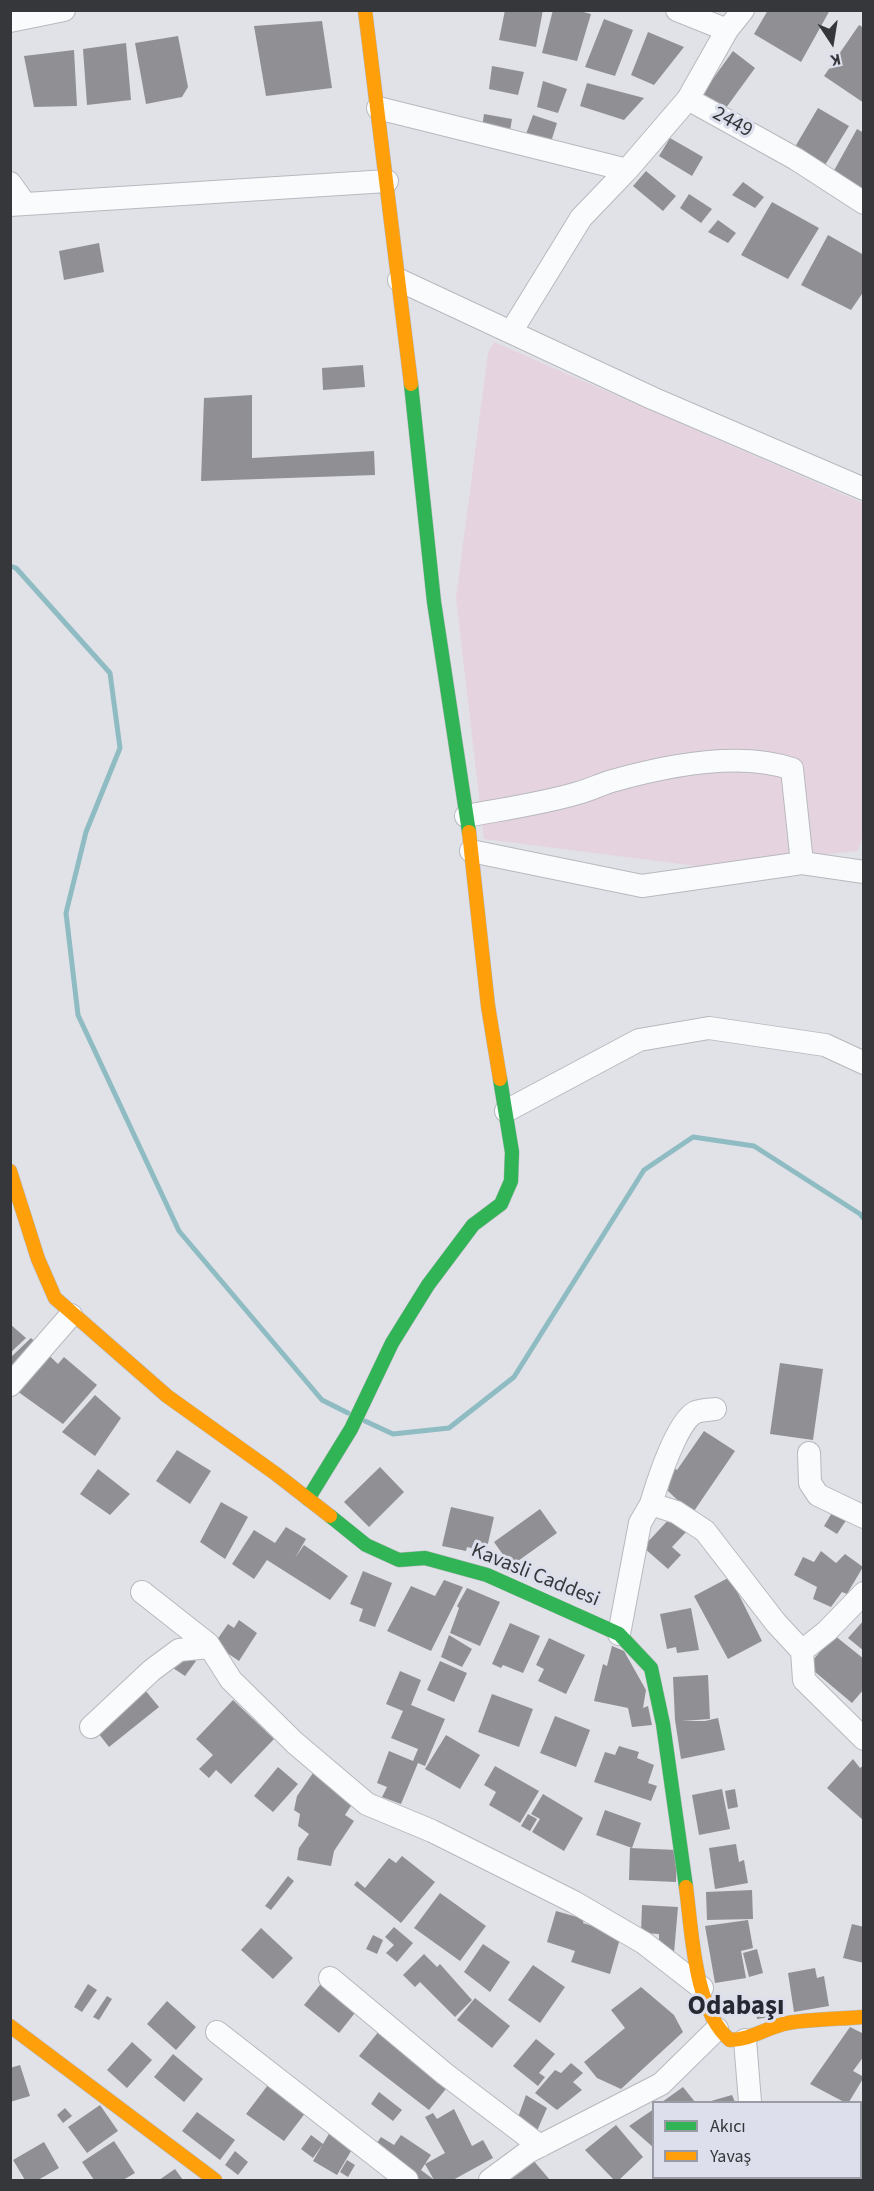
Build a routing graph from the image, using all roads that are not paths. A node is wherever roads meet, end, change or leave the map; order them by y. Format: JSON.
{"nodes":[{"id":1,"x":365,"y":10,"type":"edge"},
{"id":2,"x":677,"y":10,"type":"edge"},
{"id":3,"x":743,"y":10,"type":"edge"},
{"id":4,"x":56,"y":12,"type":"edge"},
{"id":5,"x":10,"y":21,"type":"edge"},
{"id":6,"x":727,"y":30,"type":"junction"},
{"id":7,"x":688,"y":99,"type":"junction"},
{"id":8,"x":378,"y":108,"type":"junction"},
{"id":9,"x":627,"y":170,"type":"junction"},
{"id":10,"x":387,"y":181,"type":"junction"},
{"id":11,"x":10,"y":183,"type":"edge"},
{"id":12,"x":864,"y":203,"type":"edge"},
{"id":13,"x":18,"y":205,"type":"edge"},
{"id":14,"x":399,"y":280,"type":"junction"},
{"id":15,"x":511,"y":332,"type":"junction"},
{"id":16,"x":864,"y":489,"type":"edge"},
{"id":17,"x":466,"y":816,"type":"junction"},
{"id":18,"x":471,"y":850,"type":"junction"},
{"id":19,"x":802,"y":862,"type":"junction"},
{"id":20,"x":864,"y":872,"type":"edge"},
{"id":21,"x":864,"y":1063,"type":"edge"},
{"id":22,"x":506,"y":1111,"type":"junction"},
{"id":23,"x":10,"y":1171,"type":"edge"},
{"id":24,"x":71,"y":1315,"type":"junction"},
{"id":25,"x":10,"y":1385,"type":"edge"},
{"id":26,"x":715,"y":1409,"type":"dead end"},
{"id":27,"x":809,"y":1453,"type":"dead end"},
{"id":28,"x":308,"y":1499,"type":"junction"},
{"id":29,"x":651,"y":1504,"type":"junction"},
{"id":30,"x":864,"y":1517,"type":"edge"},
{"id":31,"x":142,"y":1592,"type":"dead end"},
{"id":32,"x":864,"y":1593,"type":"edge"},
{"id":33,"x":619,"y":1634,"type":"junction"},
{"id":34,"x":210,"y":1647,"type":"junction"},
{"id":35,"x":802,"y":1651,"type":"junction"},
{"id":36,"x":91,"y":1727,"type":"dead end"},
{"id":37,"x":864,"y":1739,"type":"edge"},
{"id":38,"x":330,"y":1978,"type":"dead end"},
{"id":39,"x":702,"y":1988,"type":"junction"},
{"id":40,"x":864,"y":2017,"type":"edge"},
{"id":41,"x":10,"y":2026,"type":"edge"},
{"id":42,"x":717,"y":2029,"type":"junction"},
{"id":43,"x":217,"y":2032,"type":"dead end"},
{"id":44,"x":745,"y":2040,"type":"junction"},
{"id":45,"x":750,"y":2101,"type":"edge"},
{"id":46,"x":540,"y":2146,"type":"junction"},
{"id":47,"x":215,"y":2181,"type":"edge"},
{"id":48,"x":407,"y":2181,"type":"edge"},
{"id":49,"x":490,"y":2181,"type":"edge"}],
"edges":[{"from":1,"to":8,"type":"street"},
{"from":2,"to":6,"type":"street"},
{"from":3,"to":6,"type":"street","name":"2449"},
{"from":4,"to":5,"type":"street"},
{"from":6,"to":7,"type":"street","name":"2449"},
{"from":7,"to":9,"type":"street"},
{"from":7,"to":12,"type":"street","name":"2449"},
{"from":8,"to":9,"type":"street"},
{"from":8,"to":10,"type":"street"},
{"from":9,"to":15,"type":"street"},
{"from":10,"to":13,"type":"street"},
{"from":10,"to":14,"type":"street"},
{"from":11,"to":13,"type":"street"},
{"from":14,"to":15,"type":"street"},
{"from":14,"to":17,"type":"street"},
{"from":15,"to":16,"type":"street"},
{"from":17,"to":18,"type":"street"},
{"from":17,"to":19,"type":"street"},
{"from":18,"to":19,"type":"street"},
{"from":18,"to":22,"type":"street"},
{"from":19,"to":20,"type":"street"},
{"from":21,"to":22,"type":"street"},
{"from":22,"to":28,"type":"street"},
{"from":23,"to":24,"type":"street","name":"Kavasli Caddesi"},
{"from":24,"to":25,"type":"street"},
{"from":24,"to":28,"type":"street","name":"Kavasli Caddesi"},
{"from":26,"to":29,"type":"street"},
{"from":27,"to":30,"type":"street"},
{"from":28,"to":33,"type":"street","name":"Kavasli Caddesi"},
{"from":29,"to":33,"type":"street"},
{"from":29,"to":35,"type":"street"},
{"from":31,"to":34,"type":"street"},
{"from":32,"to":35,"type":"street"},
{"from":33,"to":39,"type":"street","name":"Kavasli Caddesi"},
{"from":34,"to":36,"type":"street"},
{"from":34,"to":39,"type":"street"},
{"from":35,"to":37,"type":"street"},
{"from":38,"to":46,"type":"street"},
{"from":39,"to":42,"type":"street","name":"Kavasli Caddesi"},
{"from":40,"to":44,"type":"street"},
{"from":41,"to":47,"type":"street"},
{"from":42,"to":44,"type":"street"},
{"from":42,"to":46,"type":"street"},
{"from":43,"to":48,"type":"street"},
{"from":44,"to":45,"type":"street"},
{"from":46,"to":49,"type":"street"}]}
